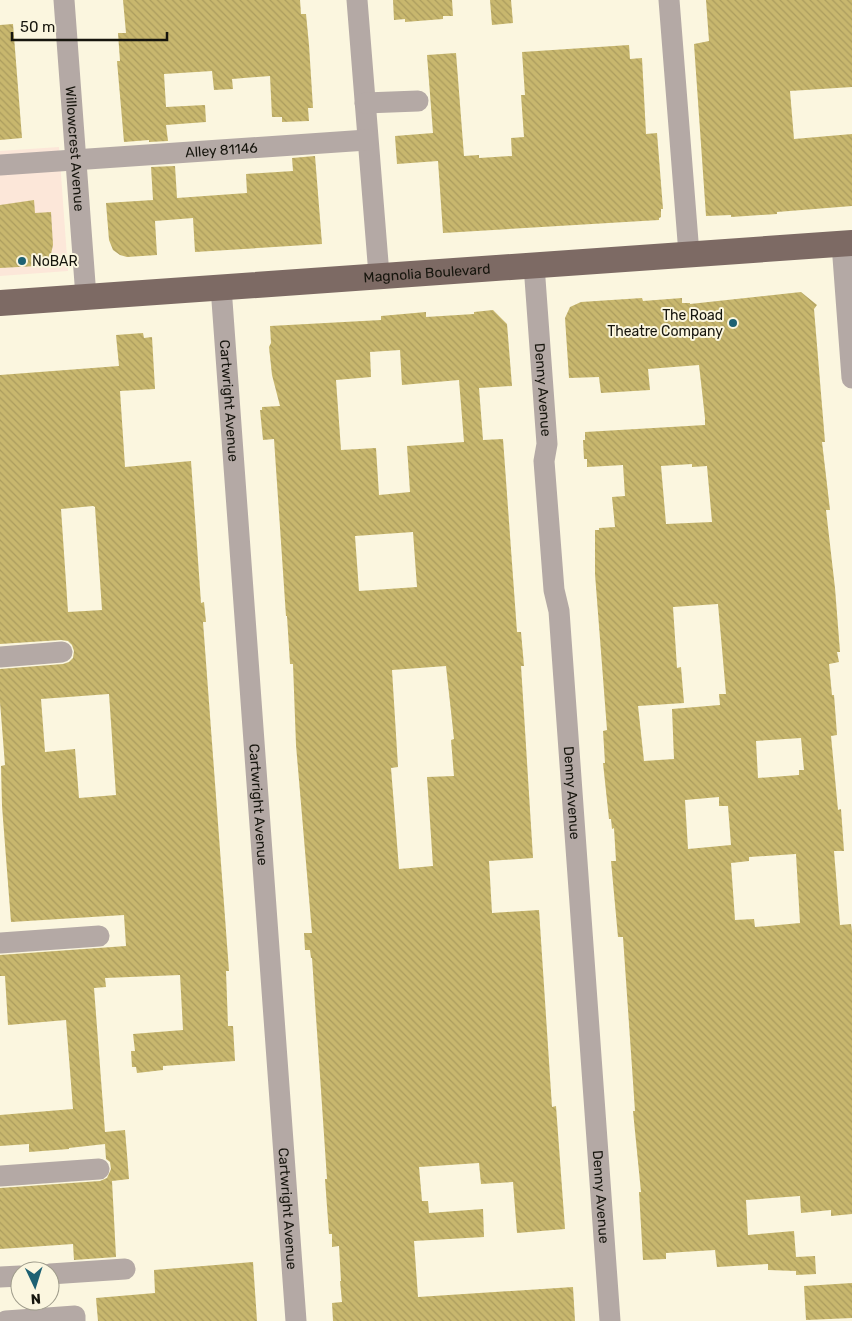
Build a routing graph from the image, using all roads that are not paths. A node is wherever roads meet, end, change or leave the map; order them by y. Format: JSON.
{"nodes":[{"id":1,"x":64,"y":0,"type":"edge"},
{"id":2,"x":358,"y":0,"type":"edge"},
{"id":3,"x":669,"y":0,"type":"edge"},
{"id":4,"x":418,"y":101,"type":"dead end"},
{"id":5,"x":365,"y":103,"type":"junction"},
{"id":6,"x":368,"y":140,"type":"junction"},
{"id":7,"x":76,"y":160,"type":"junction"},
{"id":8,"x":0,"y":165,"type":"edge"},
{"id":9,"x":847,"y":243,"type":"edge"},
{"id":10,"x":689,"y":254,"type":"junction"},
{"id":11,"x":534,"y":265,"type":"junction"},
{"id":12,"x":379,"y":275,"type":"junction"},
{"id":13,"x":221,"y":287,"type":"junction"},
{"id":14,"x":86,"y":296,"type":"junction"},
{"id":15,"x":0,"y":303,"type":"edge"},
{"id":16,"x":852,"y":370,"type":"edge"},
{"id":17,"x":62,"y":652,"type":"dead end"},
{"id":18,"x":0,"y":657,"type":"edge"},
{"id":19,"x":98,"y":936,"type":"dead end"},
{"id":20,"x":0,"y":942,"type":"edge"},
{"id":21,"x":99,"y":1169,"type":"dead end"},
{"id":22,"x":0,"y":1176,"type":"edge"},
{"id":23,"x":125,"y":1269,"type":"dead end"},
{"id":24,"x":60,"y":1273,"type":"edge"},
{"id":25,"x":6,"y":1321,"type":"edge"},
{"id":26,"x":75,"y":1321,"type":"edge"},
{"id":27,"x":296,"y":1321,"type":"edge"},
{"id":28,"x":610,"y":1321,"type":"edge"}],
"edges":[{"from":1,"to":7,"type":"street","name":"Willowcrest Avenue"},
{"from":2,"to":5,"type":"street"},
{"from":3,"to":10,"type":"street"},
{"from":4,"to":5,"type":"street"},
{"from":5,"to":6,"type":"street"},
{"from":6,"to":7,"type":"street","name":"Alley 81146"},
{"from":6,"to":12,"type":"street"},
{"from":7,"to":8,"type":"street","name":"Alley 81146"},
{"from":7,"to":14,"type":"street","name":"Willowcrest Avenue"},
{"from":9,"to":10,"type":"main road","name":"Magnolia Boulevard"},
{"from":9,"to":16,"type":"street"},
{"from":10,"to":11,"type":"main road","name":"Magnolia Boulevard"},
{"from":11,"to":12,"type":"main road","name":"Magnolia Boulevard"},
{"from":11,"to":28,"type":"street","name":"Denny Avenue"},
{"from":12,"to":13,"type":"main road","name":"Magnolia Boulevard"},
{"from":13,"to":14,"type":"main road","name":"Magnolia Boulevard"},
{"from":13,"to":27,"type":"street","name":"Cartwright Avenue"},
{"from":14,"to":15,"type":"main road","name":"Magnolia Boulevard"},
{"from":17,"to":18,"type":"street"},
{"from":19,"to":20,"type":"street"},
{"from":21,"to":22,"type":"street"},
{"from":23,"to":24,"type":"street"},
{"from":25,"to":26,"type":"street"}]}
